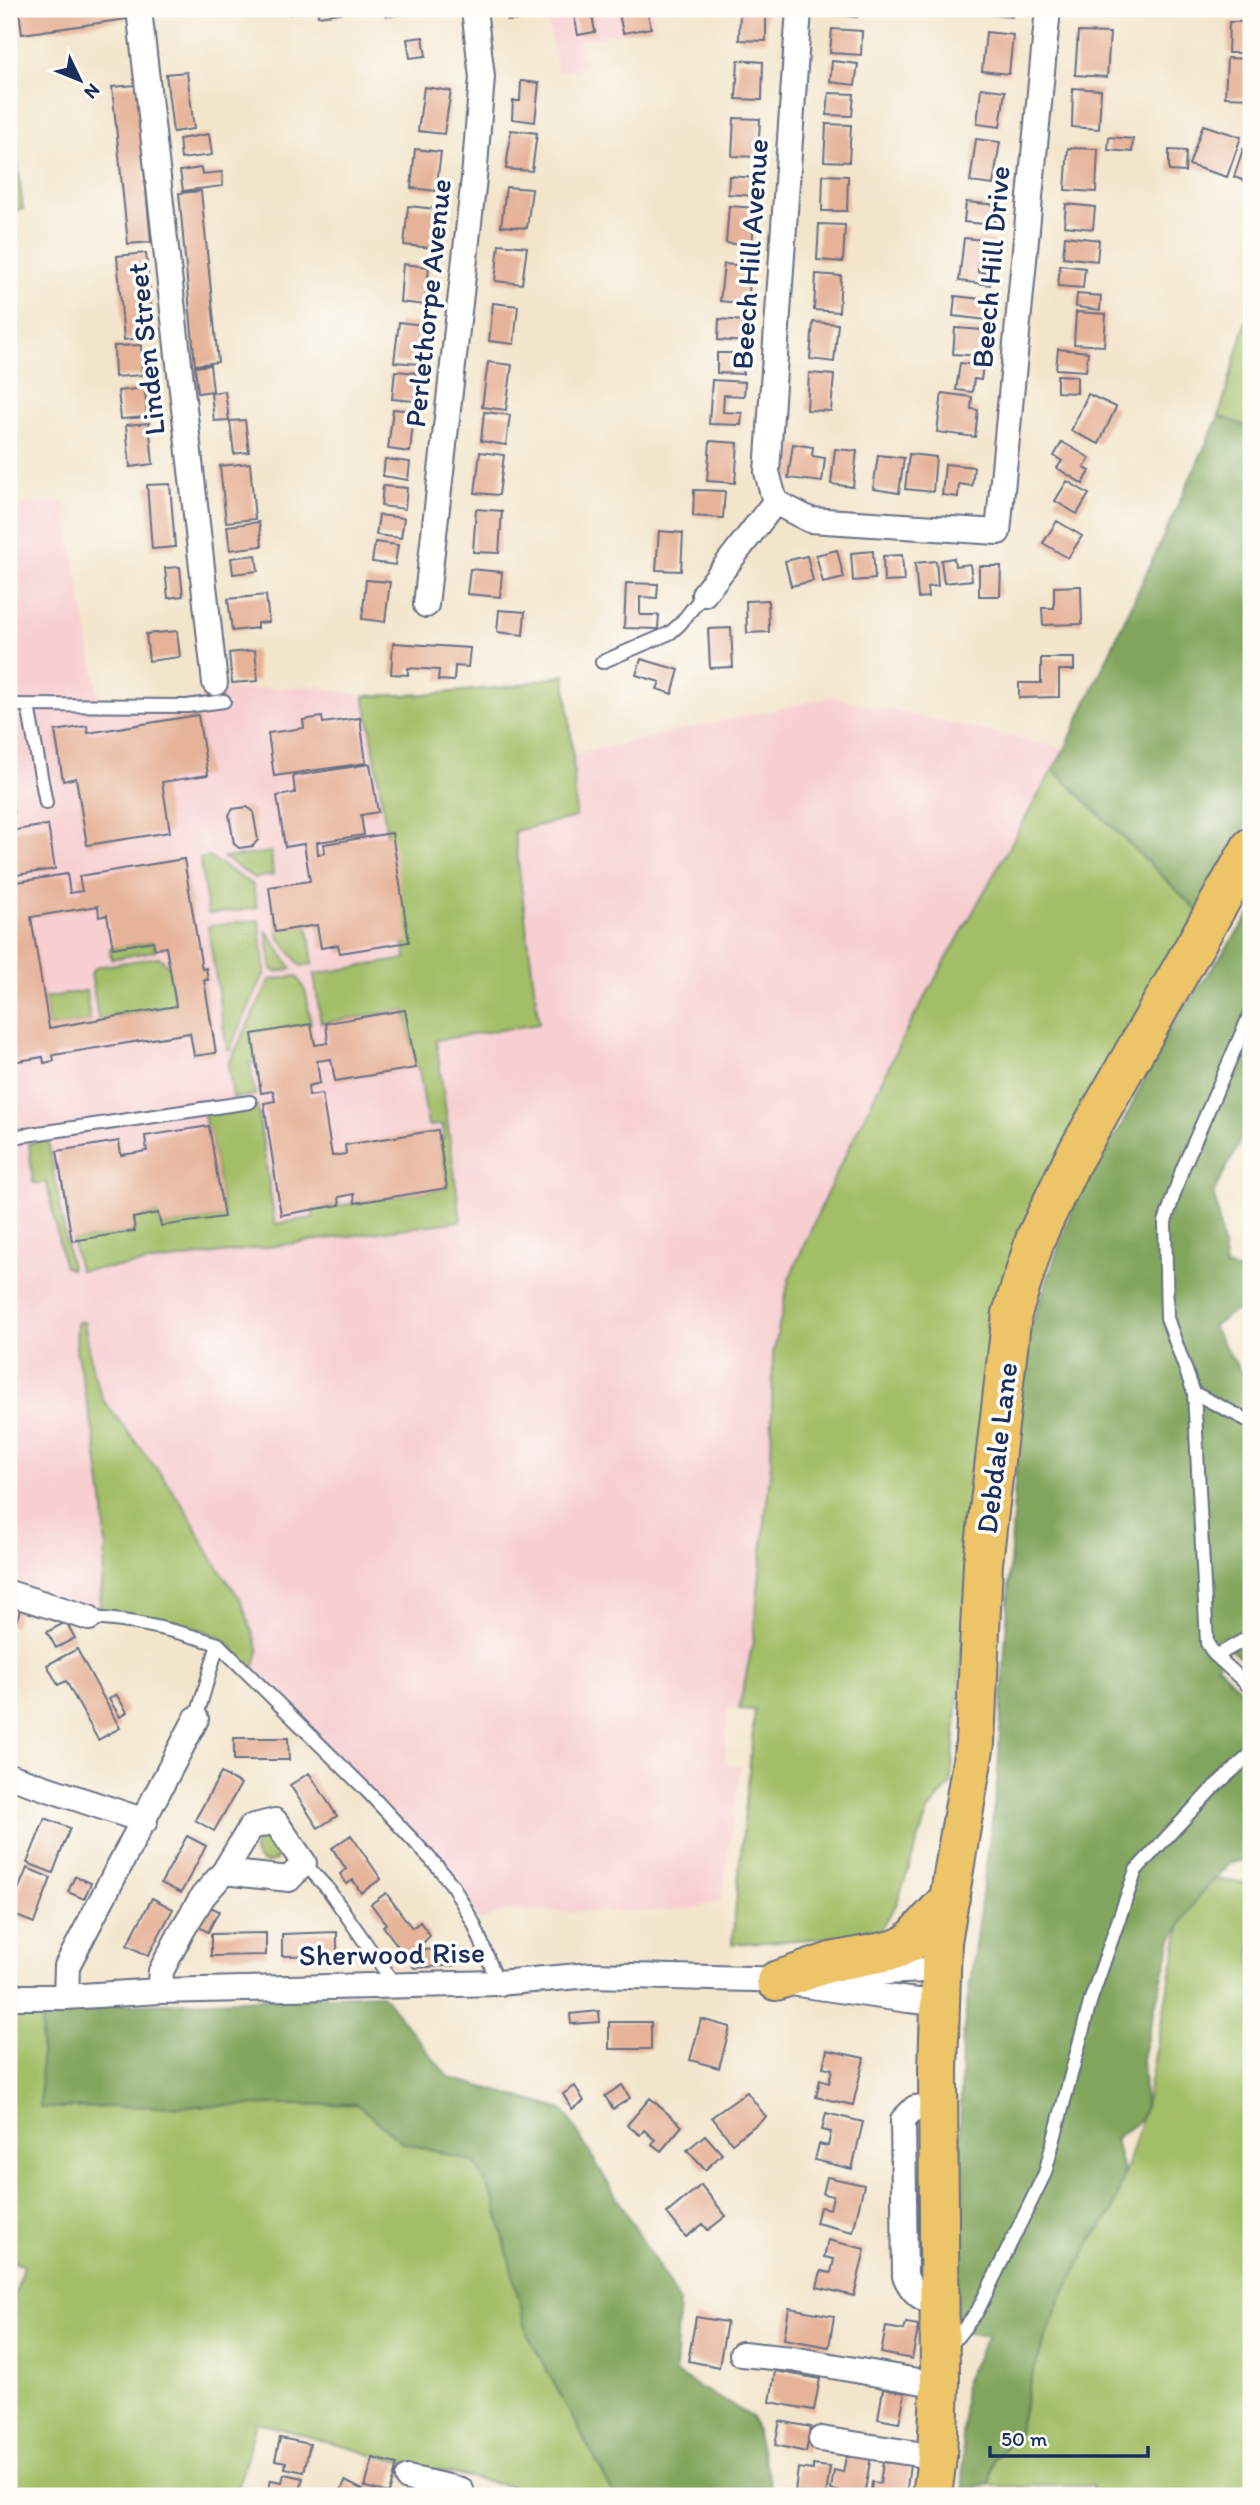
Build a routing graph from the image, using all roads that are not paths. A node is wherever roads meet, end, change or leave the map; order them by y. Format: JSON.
{"nodes":[{"id":1,"x":139,"y":9,"type":"edge"},
{"id":2,"x":474,"y":9,"type":"edge"},
{"id":3,"x":799,"y":9,"type":"edge"},
{"id":4,"x":1048,"y":9,"type":"edge"},
{"id":5,"x":775,"y":502,"type":"junction"},
{"id":6,"x":704,"y":594,"type":"joint"},
{"id":7,"x":426,"y":605,"type":"dead end"},
{"id":8,"x":602,"y":662,"type":"dead end"},
{"id":9,"x":219,"y":695,"type":"joint"},
{"id":10,"x":9,"y":705,"type":"edge"},
{"id":11,"x":28,"y":706,"type":"junction"},
{"id":12,"x":46,"y":803,"type":"dead end"},
{"id":13,"x":1251,"y":847,"type":"edge"},
{"id":14,"x":1251,"y":1012,"type":"edge"},
{"id":15,"x":250,"y":1102,"type":"dead end"},
{"id":16,"x":9,"y":1133,"type":"edge"},
{"id":17,"x":1194,"y":1393,"type":"junction"},
{"id":18,"x":1251,"y":1422,"type":"edge"},
{"id":19,"x":9,"y":1593,"type":"edge"},
{"id":20,"x":89,"y":1618,"type":"joint"},
{"id":21,"x":1251,"y":1636,"type":"edge"},
{"id":22,"x":218,"y":1644,"type":"junction"},
{"id":23,"x":1216,"y":1656,"type":"junction"},
{"id":24,"x":1251,"y":1688,"type":"edge"},
{"id":25,"x":196,"y":1719,"type":"joint"},
{"id":26,"x":1251,"y":1754,"type":"edge"},
{"id":27,"x":9,"y":1776,"type":"edge"},
{"id":28,"x":145,"y":1821,"type":"junction"},
{"id":29,"x":304,"y":1863,"type":"junction"},
{"id":30,"x":224,"y":1872,"type":"junction"},
{"id":31,"x":950,"y":1898,"type":"junction"},
{"id":32,"x":776,"y":1981,"type":"junction"},
{"id":33,"x":498,"y":1983,"type":"junction"},
{"id":34,"x":395,"y":1985,"type":"junction"},
{"id":35,"x":940,"y":1986,"type":"junction"},
{"id":36,"x":159,"y":1991,"type":"junction"},
{"id":37,"x":9,"y":1997,"type":"edge"},
{"id":38,"x":66,"y":1997,"type":"junction"},
{"id":39,"x":742,"y":2354,"type":"dead end"},
{"id":40,"x":939,"y":2372,"type":"junction"},
{"id":41,"x":821,"y":2440,"type":"dead end"},
{"id":42,"x":937,"y":2457,"type":"junction"},
{"id":43,"x":408,"y":2478,"type":"dead end"},
{"id":44,"x":433,"y":2490,"type":"edge"},
{"id":45,"x":461,"y":2490,"type":"dead end"},
{"id":46,"x":932,"y":2496,"type":"edge"}],
"edges":[{"from":1,"to":9,"type":"street","name":"Linden Street"},
{"from":2,"to":7,"type":"street","name":"Perlethorpe Avenue"},
{"from":3,"to":5,"type":"street","name":"Beech Hill Avenue"},
{"from":4,"to":5,"type":"street","name":"Beech Hill Drive"},
{"from":5,"to":6,"type":"street"},
{"from":6,"to":8,"type":"lane"},
{"from":9,"to":11,"type":"lane"},
{"from":10,"to":11,"type":"lane"},
{"from":11,"to":12,"type":"lane"},
{"from":13,"to":31,"type":"main road","name":"Debdale Lane"},
{"from":14,"to":17,"type":"lane"},
{"from":15,"to":16,"type":"lane"},
{"from":17,"to":18,"type":"lane"},
{"from":17,"to":23,"type":"lane"},
{"from":19,"to":20,"type":"street"},
{"from":20,"to":22,"type":"lane"},
{"from":21,"to":23,"type":"lane"},
{"from":22,"to":25,"type":"lane"},
{"from":22,"to":33,"type":"lane"},
{"from":23,"to":24,"type":"lane"},
{"from":25,"to":28,"type":"street"},
{"from":26,"to":40,"type":"lane"},
{"from":27,"to":28,"type":"street"},
{"from":28,"to":38,"type":"street"},
{"from":29,"to":30,"type":"street"},
{"from":29,"to":30,"type":"street"},
{"from":29,"to":34,"type":"lane"},
{"from":30,"to":36,"type":"street"},
{"from":31,"to":32,"type":"main road"},
{"from":31,"to":35,"type":"main road","name":"Debdale Lane"},
{"from":32,"to":33,"type":"street","name":"Sherwood Rise"},
{"from":32,"to":35,"type":"street","name":"Sherwood Rise"},
{"from":32,"to":35,"type":"street","name":"Sherwood Rise"},
{"from":33,"to":34,"type":"street","name":"Sherwood Rise"},
{"from":34,"to":36,"type":"street","name":"Sherwood Rise"},
{"from":35,"to":40,"type":"main road","name":"Debdale Lane"},
{"from":36,"to":38,"type":"street","name":"Sherwood Rise"},
{"from":37,"to":38,"type":"street","name":"Sherwood Rise"},
{"from":39,"to":40,"type":"street"},
{"from":40,"to":42,"type":"main road","name":"Debdale Lane"},
{"from":41,"to":42,"type":"street"},
{"from":42,"to":46,"type":"main road","name":"Debdale Lane"},
{"from":43,"to":44,"type":"street"},
{"from":44,"to":45,"type":"street"}]}
